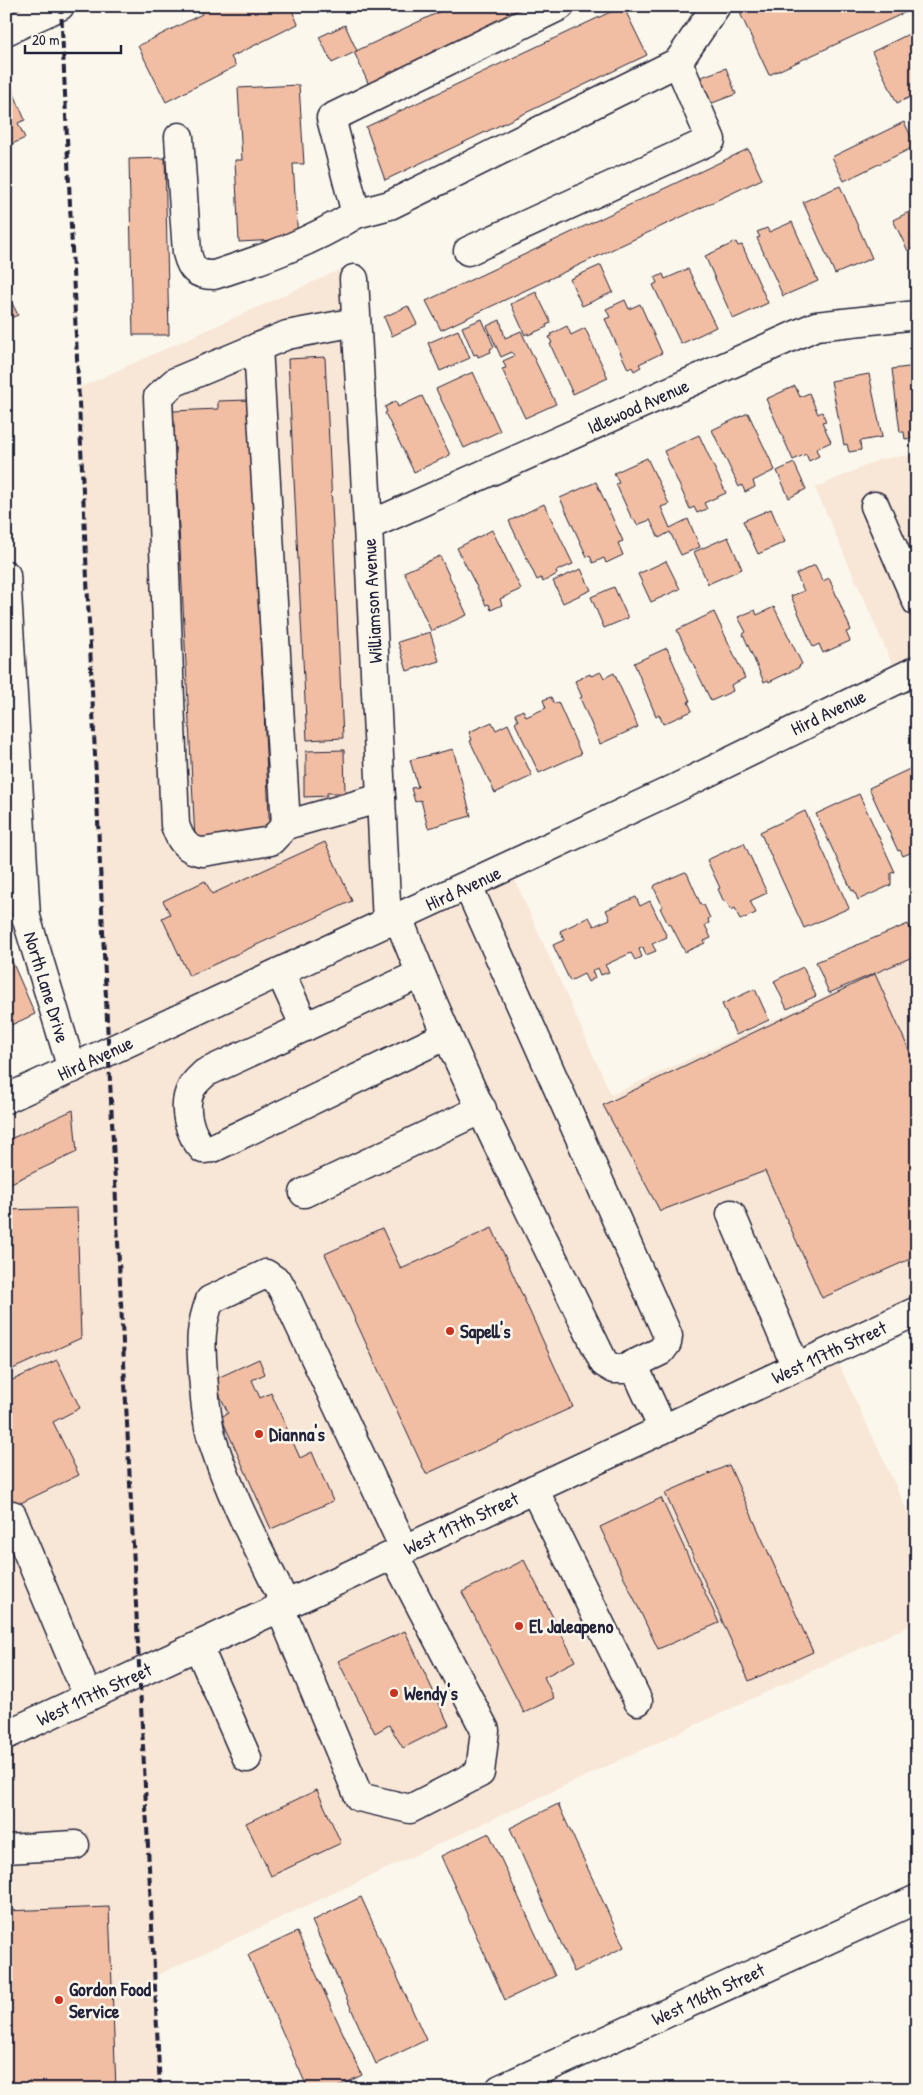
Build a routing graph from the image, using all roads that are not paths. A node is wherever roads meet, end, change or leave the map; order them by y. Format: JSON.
{"nodes":[{"id":1,"x":60,"y":6,"type":"edge"},
{"id":2,"x":560,"y":6,"type":"edge"},
{"id":3,"x":716,"y":6,"type":"edge"},
{"id":4,"x":6,"y":31,"type":"edge"},
{"id":5,"x":678,"y":62,"type":"junction"},
{"id":6,"x":179,"y":137,"type":"dead end"},
{"id":7,"x":356,"y":214,"type":"junction"},
{"id":8,"x":468,"y":251,"type":"dead end"},
{"id":9,"x":354,"y":279,"type":"dead end"},
{"id":10,"x":917,"y":315,"type":"edge"},
{"id":11,"x":356,"y":322,"type":"junction"},
{"id":12,"x":258,"y":347,"type":"junction"},
{"id":13,"x":875,"y":506,"type":"dead end"},
{"id":14,"x":368,"y":526,"type":"junction"},
{"id":15,"x":908,"y":556,"type":"edge"},
{"id":16,"x":6,"y":575,"type":"edge"},
{"id":17,"x":917,"y":602,"type":"edge"},
{"id":18,"x":917,"y":670,"type":"edge"},
{"id":19,"x":381,"y":798,"type":"junction"},
{"id":20,"x":286,"y":825,"type":"junction"},
{"id":21,"x":468,"y":886,"type":"junction"},
{"id":22,"x":393,"y":920,"type":"junction"},
{"id":23,"x":280,"y":972,"type":"junction"},
{"id":24,"x":420,"y":974,"type":"junction"},
{"id":25,"x":305,"y":1027,"type":"junction"},
{"id":26,"x":447,"y":1036,"type":"junction"},
{"id":27,"x":72,"y":1069,"type":"junction"},
{"id":28,"x":6,"y":1099,"type":"edge"},
{"id":29,"x":482,"y":1109,"type":"junction"},
{"id":30,"x":304,"y":1192,"type":"dead end"},
{"id":31,"x":731,"y":1214,"type":"dead end"},
{"id":32,"x":917,"y":1311,"type":"edge"},
{"id":33,"x":633,"y":1364,"type":"junction"},
{"id":34,"x":796,"y":1367,"type":"junction"},
{"id":35,"x":664,"y":1429,"type":"junction"},
{"id":36,"x":534,"y":1490,"type":"junction"},
{"id":37,"x":12,"y":1515,"type":"dead end"},
{"id":38,"x":400,"y":1552,"type":"junction"},
{"id":39,"x":283,"y":1606,"type":"junction"},
{"id":40,"x":198,"y":1646,"type":"junction"},
{"id":41,"x":88,"y":1697,"type":"junction"},
{"id":42,"x":638,"y":1701,"type":"dead end"},
{"id":43,"x":6,"y":1735,"type":"edge"},
{"id":44,"x":248,"y":1758,"type":"dead end"},
{"id":45,"x":76,"y":1845,"type":"dead end"},
{"id":46,"x":6,"y":1849,"type":"edge"},
{"id":47,"x":917,"y":1899,"type":"edge"},
{"id":48,"x":500,"y":2089,"type":"edge"}],
"edges":[{"from":1,"to":4,"type":"street"},
{"from":2,"to":7,"type":"street"},
{"from":3,"to":5,"type":"street"},
{"from":5,"to":7,"type":"street"},
{"from":5,"to":8,"type":"street"},
{"from":6,"to":7,"type":"street"},
{"from":9,"to":11,"type":"street","name":"Williamson Avenue"},
{"from":10,"to":14,"type":"street","name":"Idlewood Avenue"},
{"from":11,"to":12,"type":"street"},
{"from":11,"to":14,"type":"street","name":"Williamson Avenue"},
{"from":12,"to":20,"type":"street"},
{"from":12,"to":20,"type":"street"},
{"from":13,"to":15,"type":"street"},
{"from":14,"to":19,"type":"street","name":"Williamson Avenue"},
{"from":15,"to":17,"type":"street"},
{"from":16,"to":27,"type":"street","name":"North Lane Drive"},
{"from":18,"to":21,"type":"street","name":"Hird Avenue"},
{"from":19,"to":20,"type":"street"},
{"from":19,"to":22,"type":"street","name":"Williamson Avenue"},
{"from":21,"to":22,"type":"street","name":"Hird Avenue"},
{"from":21,"to":33,"type":"street","name":"Williamson Avenue"},
{"from":22,"to":23,"type":"street","name":"Hird Avenue"},
{"from":22,"to":24,"type":"street","name":"Williamson Avenue"},
{"from":23,"to":25,"type":"street"},
{"from":23,"to":27,"type":"street","name":"Hird Avenue"},
{"from":24,"to":25,"type":"street"},
{"from":24,"to":26,"type":"street","name":"Williamson Avenue"},
{"from":25,"to":26,"type":"street"},
{"from":26,"to":29,"type":"street","name":"Williamson Avenue"},
{"from":27,"to":28,"type":"street","name":"Hird Avenue"},
{"from":29,"to":30,"type":"street"},
{"from":29,"to":33,"type":"street","name":"Williamson Avenue"},
{"from":31,"to":34,"type":"street"},
{"from":32,"to":34,"type":"street","name":"West 117th Street"},
{"from":33,"to":35,"type":"street"},
{"from":34,"to":35,"type":"street","name":"West 117th Street"},
{"from":35,"to":36,"type":"street","name":"West 117th Street"},
{"from":36,"to":38,"type":"street","name":"West 117th Street"},
{"from":36,"to":42,"type":"street"},
{"from":37,"to":41,"type":"street"},
{"from":38,"to":39,"type":"street","name":"West 117th Street"},
{"from":38,"to":39,"type":"street"},
{"from":38,"to":39,"type":"street"},
{"from":39,"to":40,"type":"street","name":"West 117th Street"},
{"from":40,"to":41,"type":"street","name":"West 117th Street"},
{"from":40,"to":44,"type":"street"},
{"from":41,"to":43,"type":"street","name":"West 117th Street"},
{"from":45,"to":46,"type":"street"},
{"from":47,"to":48,"type":"street","name":"West 116th Street"}]}
